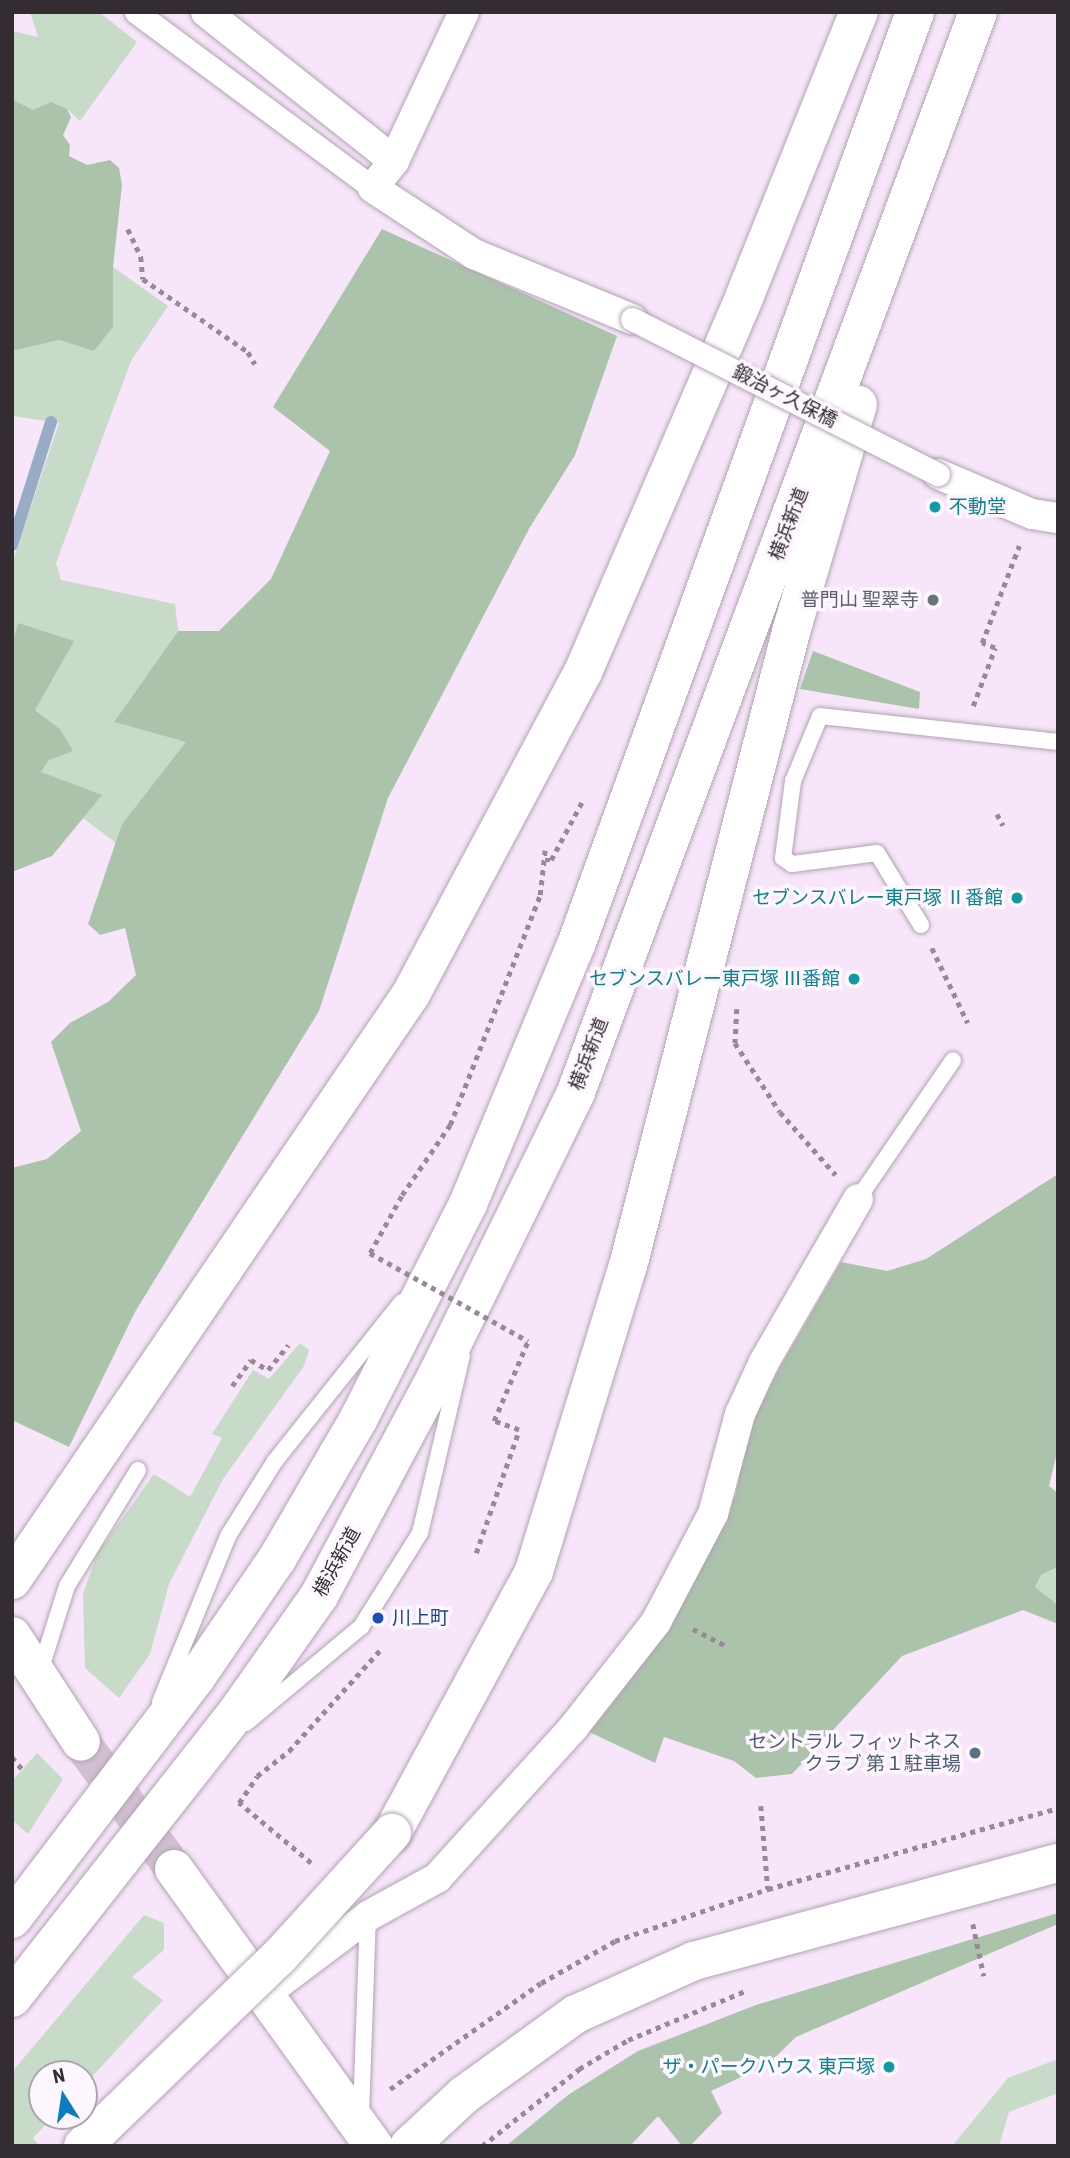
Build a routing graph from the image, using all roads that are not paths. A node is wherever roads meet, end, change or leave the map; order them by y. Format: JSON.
{"nodes":[{"id":1,"x":136,"y":12,"type":"edge"},
{"id":2,"x":206,"y":12,"type":"edge"},
{"id":3,"x":464,"y":12,"type":"edge"},
{"id":4,"x":859,"y":12,"type":"edge"},
{"id":5,"x":915,"y":12,"type":"edge"},
{"id":6,"x":978,"y":12,"type":"edge"},
{"id":7,"x":951,"y":91,"type":"junction"},
{"id":8,"x":394,"y":161,"type":"junction"},
{"id":9,"x":373,"y":188,"type":"junction"},
{"id":10,"x":632,"y":318,"type":"joint"},
{"id":11,"x":938,"y":474,"type":"joint"},
{"id":12,"x":1058,"y":518,"type":"edge"},
{"id":13,"x":1058,"y":742,"type":"edge"},
{"id":14,"x":921,"y":925,"type":"dead end"},
{"id":15,"x":953,"y":1060,"type":"dead end"},
{"id":16,"x":858,"y":1199,"type":"joint"},
{"id":17,"x":438,"y":1264,"type":"junction"},
{"id":18,"x":473,"y":1302,"type":"junction"},
{"id":19,"x":138,"y":1470,"type":"dead end"},
{"id":20,"x":12,"y":1580,"type":"edge"},
{"id":21,"x":12,"y":1636,"type":"edge"},
{"id":22,"x":38,"y":1676,"type":"junction"},
{"id":23,"x":81,"y":1742,"type":"tunnel mouth"},
{"id":24,"x":140,"y":1753,"type":"junction"},
{"id":25,"x":194,"y":1767,"type":"junction"},
{"id":26,"x":1058,"y":1863,"type":"edge"},
{"id":27,"x":174,"y":1869,"type":"tunnel mouth"},
{"id":28,"x":368,"y":1916,"type":"junction"},
{"id":29,"x":12,"y":1919,"type":"edge"},
{"id":30,"x":266,"y":1993,"type":"junction"},
{"id":31,"x":12,"y":1998,"type":"edge"},
{"id":32,"x":367,"y":2135,"type":"edge"},
{"id":33,"x":83,"y":2146,"type":"edge"},
{"id":34,"x":409,"y":2146,"type":"edge"}],
"edges":[{"from":1,"to":9,"type":"street"},
{"from":2,"to":8,"type":"street"},
{"from":3,"to":8,"type":"street"},
{"from":4,"to":20,"type":"main road"},
{"from":5,"to":17,"type":"main road"},
{"from":6,"to":7,"type":"main road","name":"横浜新道"},
{"from":7,"to":18,"type":"main road","name":"横浜新道"},
{"from":7,"to":33,"type":"main road","bridge":true},
{"from":8,"to":9,"type":"street"},
{"from":9,"to":10,"type":"street"},
{"from":10,"to":11,"type":"street","name":"鍛治ヶ久保橋","bridge":true},
{"from":11,"to":12,"type":"street"},
{"from":13,"to":14,"type":"lane"},
{"from":15,"to":16,"type":"lane"},
{"from":16,"to":28,"type":"street"},
{"from":17,"to":24,"type":"main road"},
{"from":17,"to":24,"type":"lane"},
{"from":18,"to":25,"type":"main road","name":"横浜新道"},
{"from":18,"to":25,"type":"lane"},
{"from":19,"to":22,"type":"lane"},
{"from":21,"to":22,"type":"main road"},
{"from":22,"to":23,"type":"main road"},
{"from":24,"to":29,"type":"main road"},
{"from":25,"to":31,"type":"main road","name":"横浜新道"},
{"from":26,"to":34,"type":"main road"},
{"from":27,"to":30,"type":"main road"},
{"from":28,"to":30,"type":"street"},
{"from":28,"to":32,"type":"lane"},
{"from":30,"to":32,"type":"main road"}]}
